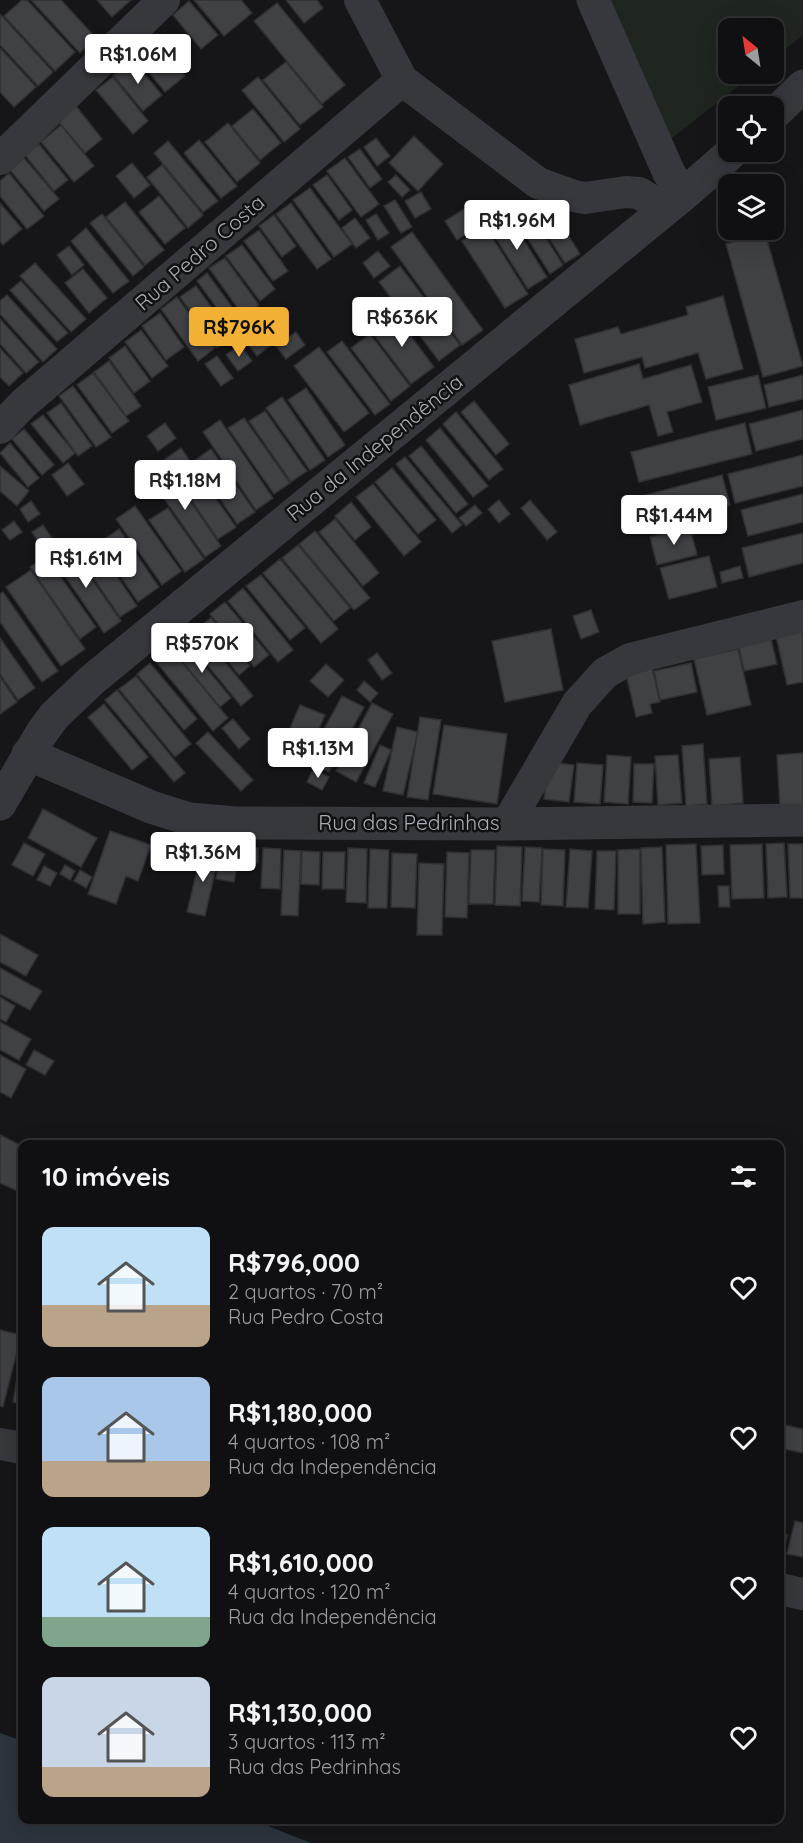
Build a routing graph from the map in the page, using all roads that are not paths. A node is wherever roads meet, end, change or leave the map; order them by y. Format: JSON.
{"nodes":[{"id":1,"x":164,"y":0,"type":"edge"},
{"id":2,"x":360,"y":0,"type":"edge"},
{"id":3,"x":593,"y":0,"type":"edge"},
{"id":4,"x":402,"y":80,"type":"junction"},
{"id":5,"x":803,"y":86,"type":"edge"},
{"id":6,"x":784,"y":104,"type":"edge"},
{"id":7,"x":0,"y":159,"type":"edge"},
{"id":8,"x":720,"y":162,"type":"edge"},
{"id":9,"x":674,"y":202,"type":"junction"},
{"id":10,"x":0,"y":428,"type":"edge"},
{"id":11,"x":803,"y":616,"type":"edge"},
{"id":12,"x":28,"y":754,"type":"junction"},
{"id":13,"x":0,"y":804,"type":"edge"},
{"id":14,"x":803,"y":820,"type":"edge"},
{"id":15,"x":507,"y":824,"type":"junction"},
{"id":16,"x":0,"y":1444,"type":"edge"},
{"id":17,"x":18,"y":1447,"type":"edge"},
{"id":18,"x":784,"y":1590,"type":"edge"},
{"id":19,"x":803,"y":1594,"type":"edge"}],
"edges":[{"from":1,"to":7,"type":"street"},
{"from":2,"to":4,"type":"street"},
{"from":3,"to":9,"type":"street"},
{"from":4,"to":9,"type":"street"},
{"from":4,"to":10,"type":"street","name":"Rua Pedro Costa"},
{"from":5,"to":6,"type":"street"},
{"from":8,"to":9,"type":"street","name":"Rua da Independência"},
{"from":9,"to":12,"type":"street","name":"Rua da Independência"},
{"from":11,"to":15,"type":"street"},
{"from":12,"to":13,"type":"street","name":"Rua da Independência"},
{"from":12,"to":15,"type":"street","name":"Rua das Pedrinhas"},
{"from":14,"to":15,"type":"street","name":"Rua das Pedrinhas"},
{"from":16,"to":17,"type":"street"},
{"from":18,"to":19,"type":"street"}]}
